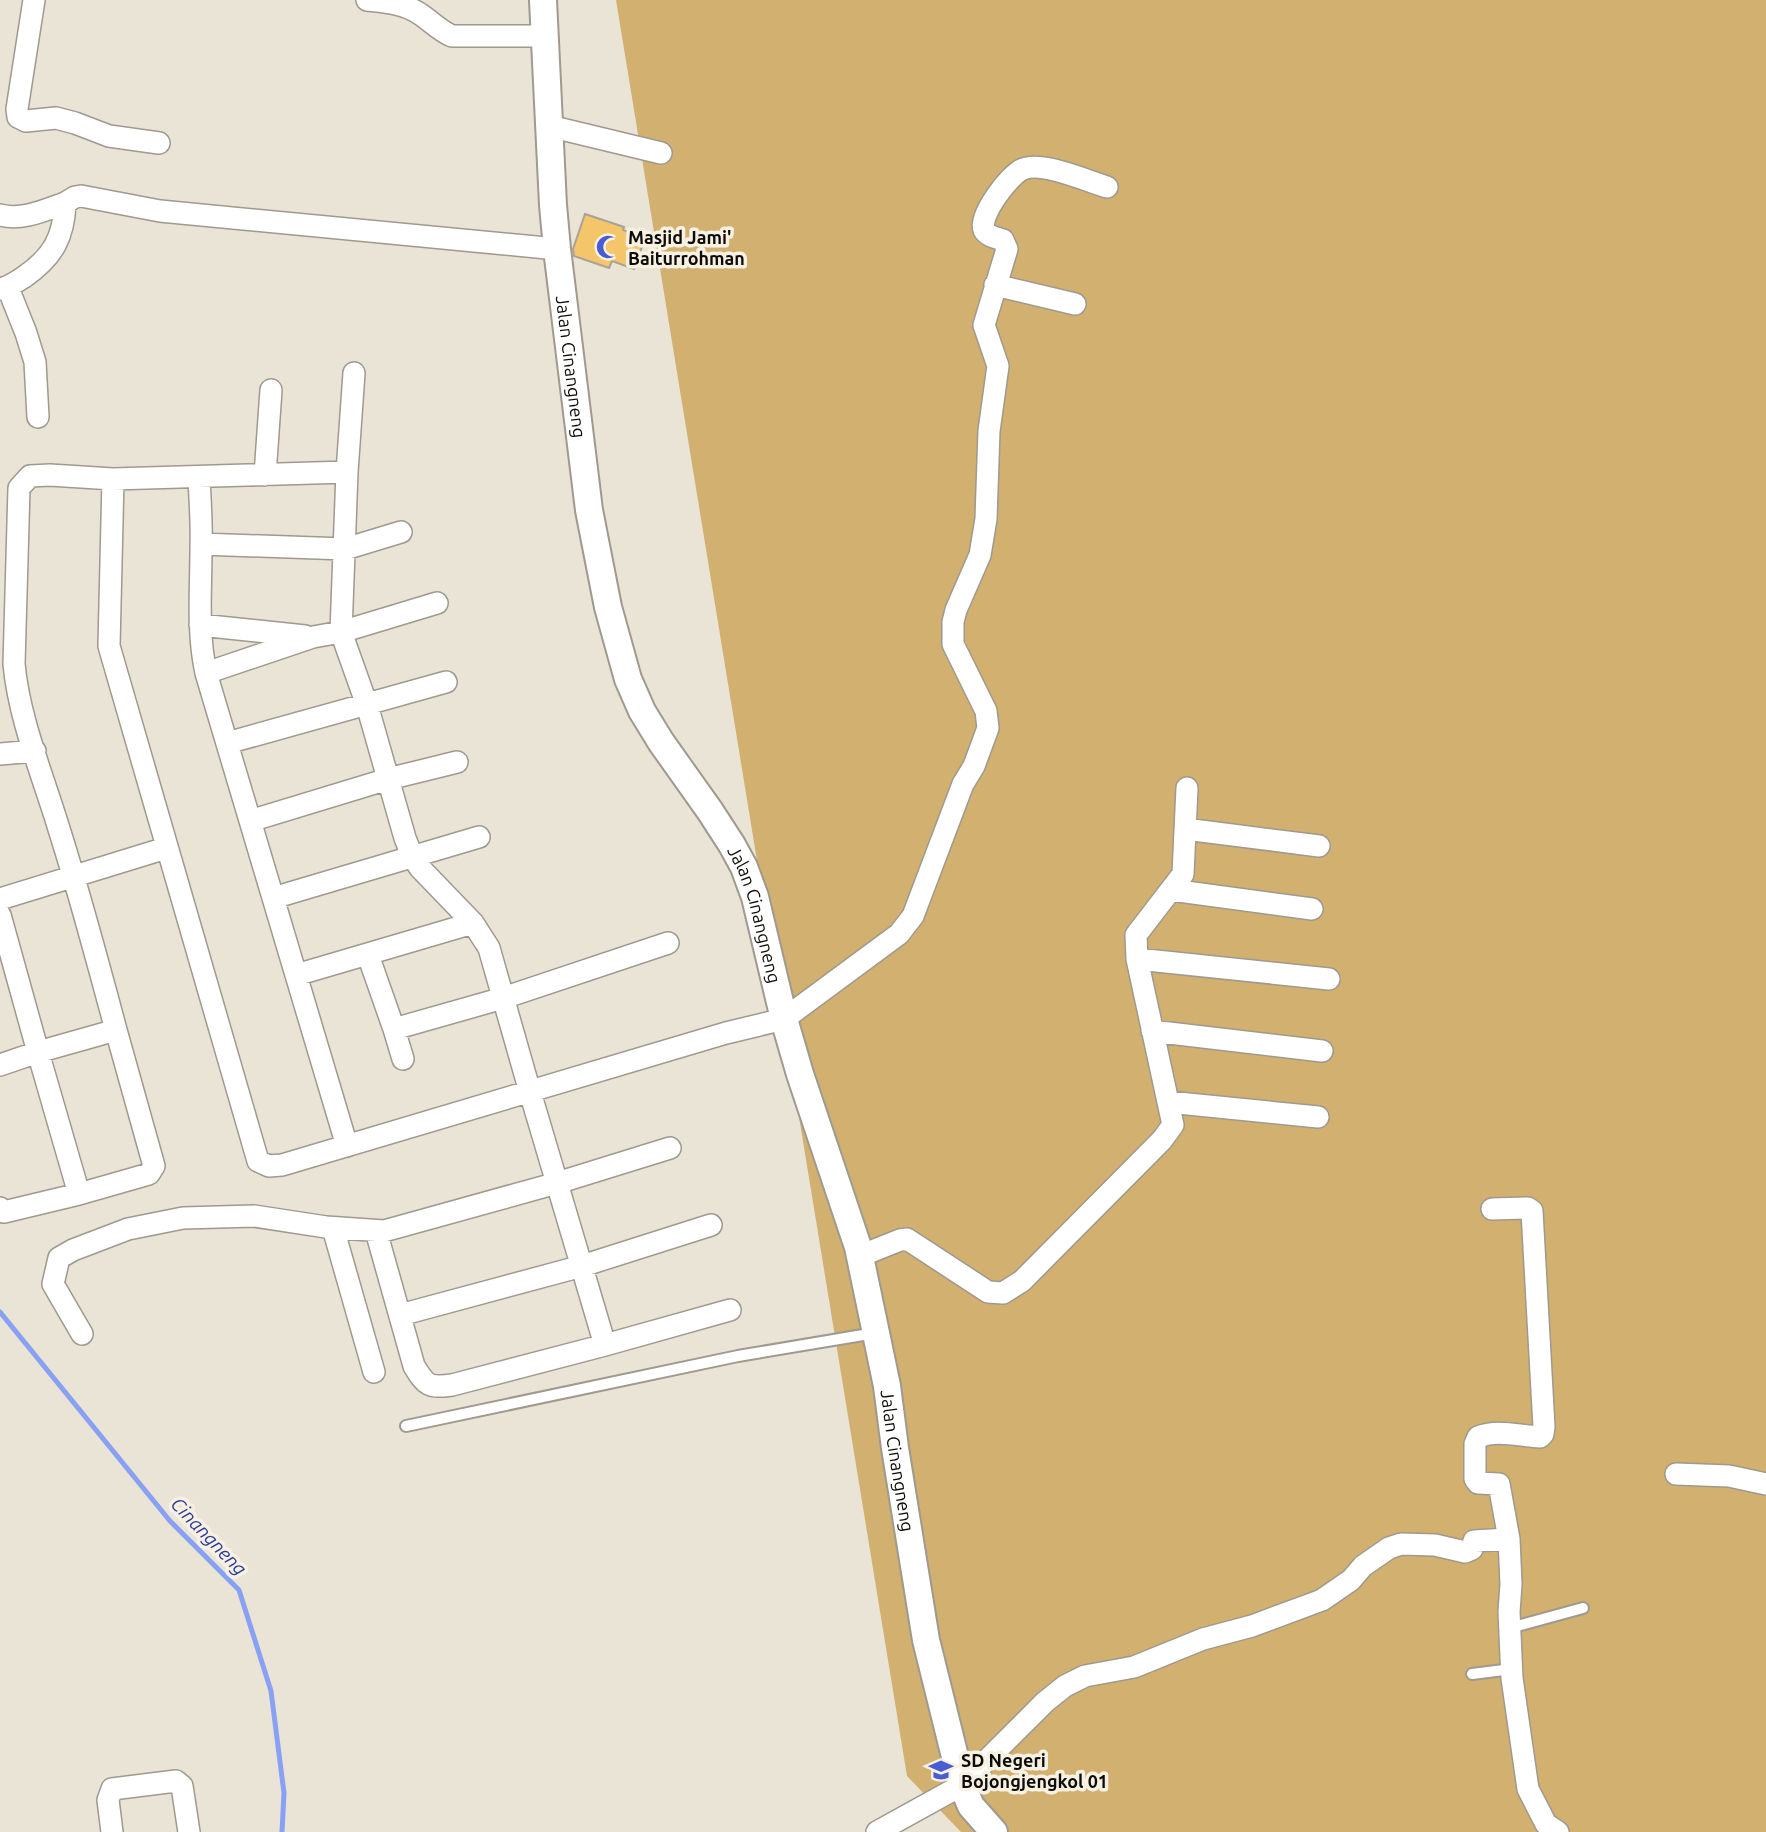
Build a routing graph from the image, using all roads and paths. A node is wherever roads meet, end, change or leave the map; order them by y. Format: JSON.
{"nodes":[{"id":1,"x":34,"y":0,"type":"edge"},
{"id":2,"x":367,"y":0,"type":"edge"},
{"id":3,"x":543,"y":0,"type":"edge"},
{"id":4,"x":545,"y":36,"type":"junction"},
{"id":5,"x":549,"y":126,"type":"junction"},
{"id":6,"x":159,"y":143,"type":"dead end"},
{"id":7,"x":661,"y":153,"type":"dead end"},
{"id":8,"x":1107,"y":187,"type":"dead end"},
{"id":9,"x":65,"y":202,"type":"junction"},
{"id":10,"x":0,"y":215,"type":"edge"},
{"id":11,"x":557,"y":249,"type":"junction"},
{"id":12,"x":995,"y":285,"type":"junction"},
{"id":13,"x":4,"y":289,"type":"edge"},
{"id":14,"x":1075,"y":304,"type":"dead end"},
{"id":15,"x":354,"y":373,"type":"dead end"},
{"id":16,"x":271,"y":390,"type":"dead end"},
{"id":17,"x":38,"y":417,"type":"dead end"},
{"id":18,"x":347,"y":472,"type":"junction"},
{"id":19,"x":265,"y":475,"type":"junction"},
{"id":20,"x":199,"y":478,"type":"junction"},
{"id":21,"x":113,"y":479,"type":"junction"},
{"id":22,"x":401,"y":532,"type":"dead end"},
{"id":23,"x":201,"y":544,"type":"junction"},
{"id":24,"x":345,"y":549,"type":"junction"},
{"id":25,"x":437,"y":603,"type":"dead end"},
{"id":26,"x":200,"y":625,"type":"junction"},
{"id":27,"x":341,"y":632,"type":"junction"},
{"id":28,"x":313,"y":637,"type":"junction"},
{"id":29,"x":206,"y":673,"type":"junction"},
{"id":30,"x":446,"y":682,"type":"dead end"},
{"id":31,"x":367,"y":705,"type":"junction"},
{"id":32,"x":227,"y":743,"type":"junction"},
{"id":33,"x":35,"y":751,"type":"junction"},
{"id":34,"x":0,"y":754,"type":"edge"},
{"id":35,"x":457,"y":762,"type":"dead end"},
{"id":36,"x":388,"y":779,"type":"junction"},
{"id":37,"x":1187,"y":788,"type":"dead end"},
{"id":38,"x":250,"y":821,"type":"junction"},
{"id":39,"x":1185,"y":829,"type":"junction"},
{"id":40,"x":479,"y":837,"type":"dead end"},
{"id":41,"x":1320,"y":846,"type":"dead end"},
{"id":42,"x":166,"y":848,"type":"junction"},
{"id":43,"x":412,"y":856,"type":"junction"},
{"id":44,"x":74,"y":876,"type":"junction"},
{"id":45,"x":1171,"y":890,"type":"junction"},
{"id":46,"x":273,"y":898,"type":"junction"},
{"id":47,"x":0,"y":899,"type":"edge"},
{"id":48,"x":1312,"y":909,"type":"dead end"},
{"id":49,"x":0,"y":915,"type":"edge"},
{"id":50,"x":473,"y":923,"type":"junction"},
{"id":51,"x":668,"y":943,"type":"dead end"},
{"id":52,"x":368,"y":955,"type":"junction"},
{"id":53,"x":1137,"y":959,"type":"junction"},
{"id":54,"x":296,"y":975,"type":"junction"},
{"id":55,"x":9,"y":979,"type":"edge"},
{"id":56,"x":1329,"y":979,"type":"dead end"},
{"id":57,"x":503,"y":998,"type":"junction"},
{"id":58,"x":784,"y":1019,"type":"junction"},
{"id":59,"x":394,"y":1029,"type":"junction"},
{"id":60,"x":117,"y":1030,"type":"junction"},
{"id":61,"x":1152,"y":1031,"type":"junction"},
{"id":62,"x":1322,"y":1051,"type":"dead end"},
{"id":63,"x":38,"y":1052,"type":"junction"},
{"id":64,"x":403,"y":1059,"type":"dead end"},
{"id":65,"x":0,"y":1065,"type":"edge"},
{"id":66,"x":530,"y":1092,"type":"junction"},
{"id":67,"x":1168,"y":1102,"type":"junction"},
{"id":68,"x":1318,"y":1117,"type":"dead end"},
{"id":69,"x":347,"y":1146,"type":"junction"},
{"id":70,"x":670,"y":1148,"type":"dead end"},
{"id":71,"x":557,"y":1183,"type":"junction"},
{"id":72,"x":79,"y":1194,"type":"junction"},
{"id":73,"x":0,"y":1208,"type":"edge"},
{"id":74,"x":1492,"y":1209,"type":"dead end"},
{"id":75,"x":711,"y":1225,"type":"dead end"},
{"id":76,"x":333,"y":1227,"type":"junction"},
{"id":77,"x":376,"y":1230,"type":"junction"},
{"id":78,"x":860,"y":1256,"type":"junction"},
{"id":79,"x":582,"y":1266,"type":"junction"},
{"id":80,"x":730,"y":1310,"type":"dead end"},
{"id":81,"x":400,"y":1315,"type":"junction"},
{"id":82,"x":875,"y":1333,"type":"junction"},
{"id":83,"x":82,"y":1334,"type":"dead end"},
{"id":84,"x":605,"y":1345,"type":"junction"},
{"id":85,"x":374,"y":1372,"type":"dead end"},
{"id":86,"x":406,"y":1426,"type":"dead end"},
{"id":87,"x":1676,"y":1474,"type":"dead end"},
{"id":88,"x":1766,"y":1484,"type":"edge"},
{"id":89,"x":1509,"y":1539,"type":"junction"},
{"id":90,"x":1583,"y":1608,"type":"dead end"},
{"id":91,"x":1510,"y":1628,"type":"junction"},
{"id":92,"x":1512,"y":1669,"type":"junction"},
{"id":93,"x":1472,"y":1674,"type":"dead end"},
{"id":94,"x":962,"y":1785,"type":"junction"},
{"id":95,"x":112,"y":1832,"type":"edge"},
{"id":96,"x":189,"y":1832,"type":"edge"},
{"id":97,"x":877,"y":1832,"type":"edge"},
{"id":98,"x":994,"y":1832,"type":"edge"},
{"id":99,"x":1558,"y":1832,"type":"edge"}],
"edges":[{"from":1,"to":6,"type":"street"},
{"from":2,"to":4,"type":"street"},
{"from":3,"to":4,"type":"street","name":"Jalan Cinangneng"},
{"from":4,"to":5,"type":"street","name":"Jalan Cinangneng"},
{"from":5,"to":7,"type":"street"},
{"from":5,"to":11,"type":"street","name":"Jalan Cinangneng"},
{"from":8,"to":12,"type":"street"},
{"from":9,"to":10,"type":"street"},
{"from":9,"to":11,"type":"street"},
{"from":9,"to":13,"type":"street"},
{"from":11,"to":58,"type":"street","name":"Jalan Cinangneng"},
{"from":12,"to":14,"type":"street"},
{"from":12,"to":58,"type":"street"},
{"from":13,"to":17,"type":"street"},
{"from":15,"to":18,"type":"street"},
{"from":16,"to":19,"type":"street"},
{"from":18,"to":19,"type":"street"},
{"from":18,"to":24,"type":"street"},
{"from":19,"to":20,"type":"street"},
{"from":20,"to":21,"type":"street"},
{"from":20,"to":23,"type":"street"},
{"from":21,"to":33,"type":"street"},
{"from":21,"to":42,"type":"street"},
{"from":22,"to":24,"type":"street"},
{"from":23,"to":24,"type":"street"},
{"from":23,"to":26,"type":"street"},
{"from":24,"to":27,"type":"street"},
{"from":25,"to":27,"type":"street"},
{"from":26,"to":28,"type":"street"},
{"from":26,"to":29,"type":"street"},
{"from":27,"to":28,"type":"street"},
{"from":27,"to":31,"type":"street"},
{"from":28,"to":29,"type":"street"},
{"from":29,"to":32,"type":"street"},
{"from":30,"to":31,"type":"street"},
{"from":31,"to":32,"type":"street"},
{"from":31,"to":36,"type":"street"},
{"from":32,"to":38,"type":"street"},
{"from":33,"to":34,"type":"street"},
{"from":33,"to":44,"type":"street"},
{"from":35,"to":36,"type":"street"},
{"from":36,"to":38,"type":"street"},
{"from":36,"to":43,"type":"street"},
{"from":37,"to":39,"type":"street"},
{"from":38,"to":46,"type":"street"},
{"from":39,"to":41,"type":"street"},
{"from":39,"to":45,"type":"street"},
{"from":40,"to":43,"type":"street"},
{"from":42,"to":44,"type":"street"},
{"from":42,"to":69,"type":"street"},
{"from":43,"to":46,"type":"street"},
{"from":43,"to":50,"type":"street"},
{"from":44,"to":47,"type":"street"},
{"from":44,"to":60,"type":"street"},
{"from":45,"to":48,"type":"street"},
{"from":45,"to":53,"type":"street"},
{"from":46,"to":54,"type":"street"},
{"from":49,"to":55,"type":"street"},
{"from":50,"to":52,"type":"street"},
{"from":50,"to":57,"type":"street"},
{"from":51,"to":57,"type":"street"},
{"from":52,"to":54,"type":"street"},
{"from":52,"to":59,"type":"street"},
{"from":53,"to":56,"type":"street"},
{"from":53,"to":61,"type":"street"},
{"from":54,"to":69,"type":"street"},
{"from":55,"to":63,"type":"street"},
{"from":57,"to":59,"type":"street"},
{"from":57,"to":66,"type":"street"},
{"from":58,"to":66,"type":"street"},
{"from":58,"to":78,"type":"street","name":"Jalan Cinangneng"},
{"from":59,"to":64,"type":"street"},
{"from":60,"to":63,"type":"street"},
{"from":60,"to":72,"type":"street"},
{"from":61,"to":62,"type":"street"},
{"from":61,"to":67,"type":"street"},
{"from":63,"to":65,"type":"street"},
{"from":63,"to":72,"type":"street"},
{"from":66,"to":69,"type":"street"},
{"from":66,"to":71,"type":"street"},
{"from":67,"to":68,"type":"street"},
{"from":67,"to":78,"type":"street"},
{"from":70,"to":71,"type":"street"},
{"from":71,"to":77,"type":"street"},
{"from":71,"to":79,"type":"street"},
{"from":72,"to":73,"type":"street"},
{"from":74,"to":89,"type":"street"},
{"from":75,"to":79,"type":"street"},
{"from":76,"to":77,"type":"street"},
{"from":76,"to":83,"type":"street"},
{"from":76,"to":85,"type":"street"},
{"from":77,"to":81,"type":"street"},
{"from":78,"to":82,"type":"street","name":"Jalan Cinangneng"},
{"from":79,"to":81,"type":"street"},
{"from":79,"to":84,"type":"street"},
{"from":80,"to":84,"type":"street"},
{"from":81,"to":84,"type":"street"},
{"from":82,"to":86,"type":"lane"},
{"from":82,"to":94,"type":"street","name":"Jalan Cinangneng"},
{"from":87,"to":88,"type":"street"},
{"from":89,"to":91,"type":"street"},
{"from":89,"to":94,"type":"street"},
{"from":90,"to":91,"type":"lane"},
{"from":91,"to":92,"type":"street"},
{"from":92,"to":93,"type":"lane"},
{"from":92,"to":99,"type":"street"},
{"from":94,"to":97,"type":"street"},
{"from":94,"to":98,"type":"street","name":"Jalan Cinangneng"},
{"from":95,"to":96,"type":"street"}]}
